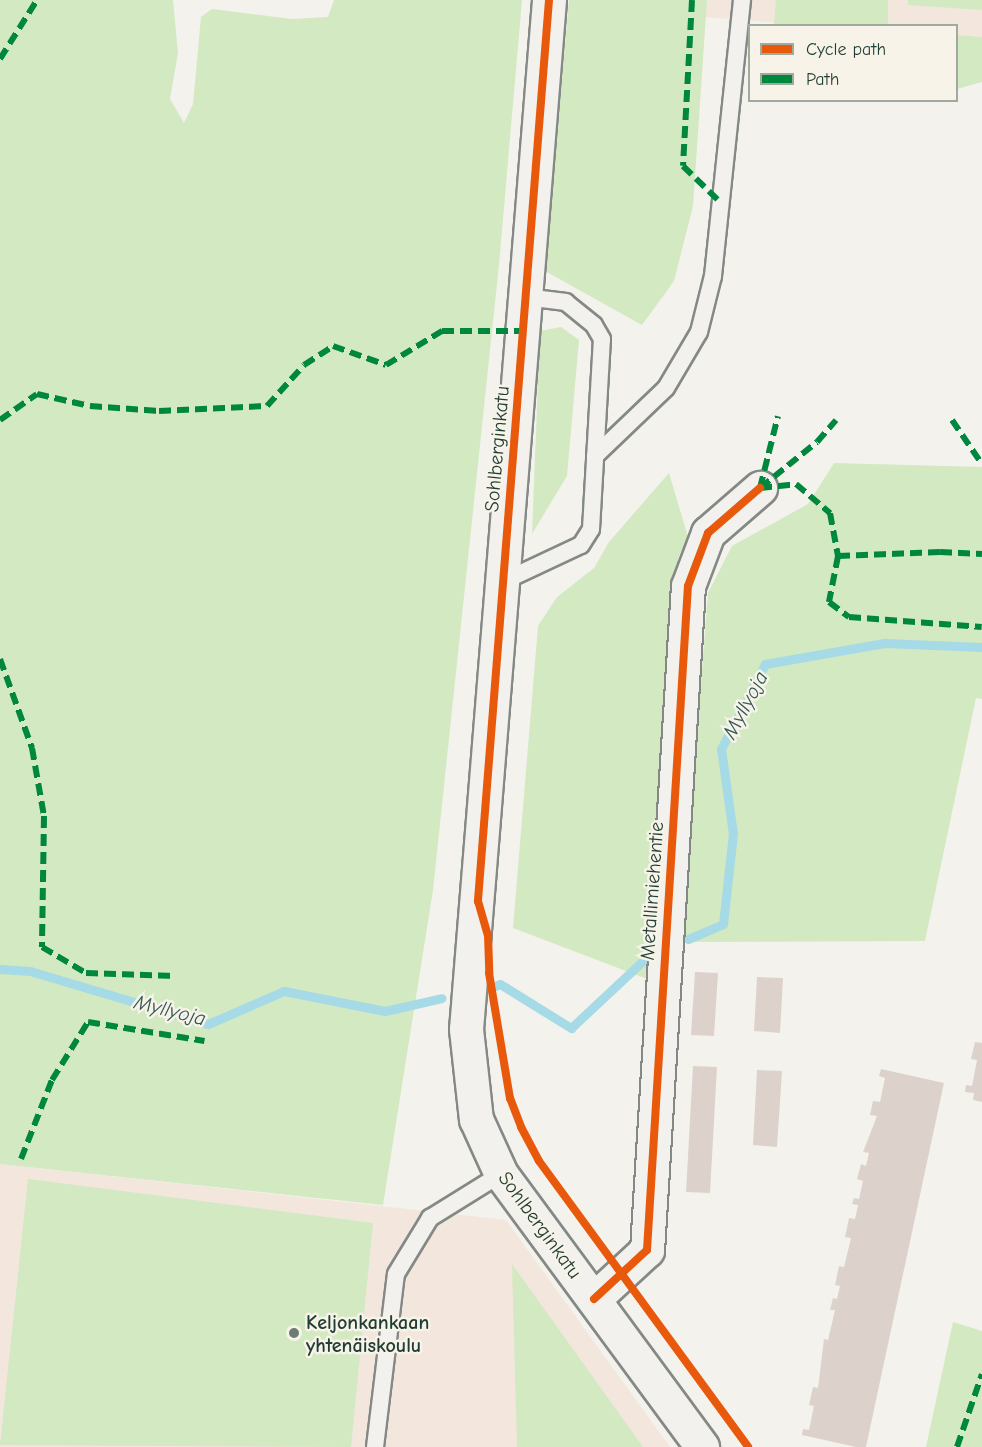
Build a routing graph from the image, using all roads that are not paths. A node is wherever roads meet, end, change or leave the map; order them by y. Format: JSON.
{"nodes":[{"id":1,"x":549,"y":0,"type":"edge"},
{"id":2,"x":742,"y":0,"type":"edge"},
{"id":3,"x":527,"y":297,"type":"junction"},
{"id":4,"x":595,"y":456,"type":"junction"},
{"id":5,"x":760,"y":488,"type":"dead end"},
{"id":6,"x":502,"y":582,"type":"junction"},
{"id":7,"x":501,"y":1173,"type":"junction"},
{"id":8,"x":594,"y":1299,"type":"junction"},
{"id":9,"x":375,"y":1447,"type":"edge"},
{"id":10,"x":702,"y":1447,"type":"edge"}],
"edges":[{"from":1,"to":3,"type":"street","name":"Sohlberginkatu"},
{"from":2,"to":4,"type":"lane"},
{"from":3,"to":4,"type":"lane"},
{"from":3,"to":6,"type":"street","name":"Sohlberginkatu"},
{"from":4,"to":6,"type":"lane"},
{"from":5,"to":8,"type":"street","name":"Metallimiehentie"},
{"from":6,"to":7,"type":"street","name":"Sohlberginkatu"},
{"from":7,"to":8,"type":"street","name":"Sohlberginkatu"},
{"from":7,"to":9,"type":"lane"},
{"from":8,"to":10,"type":"street","name":"Sohlberginkatu"}]}
